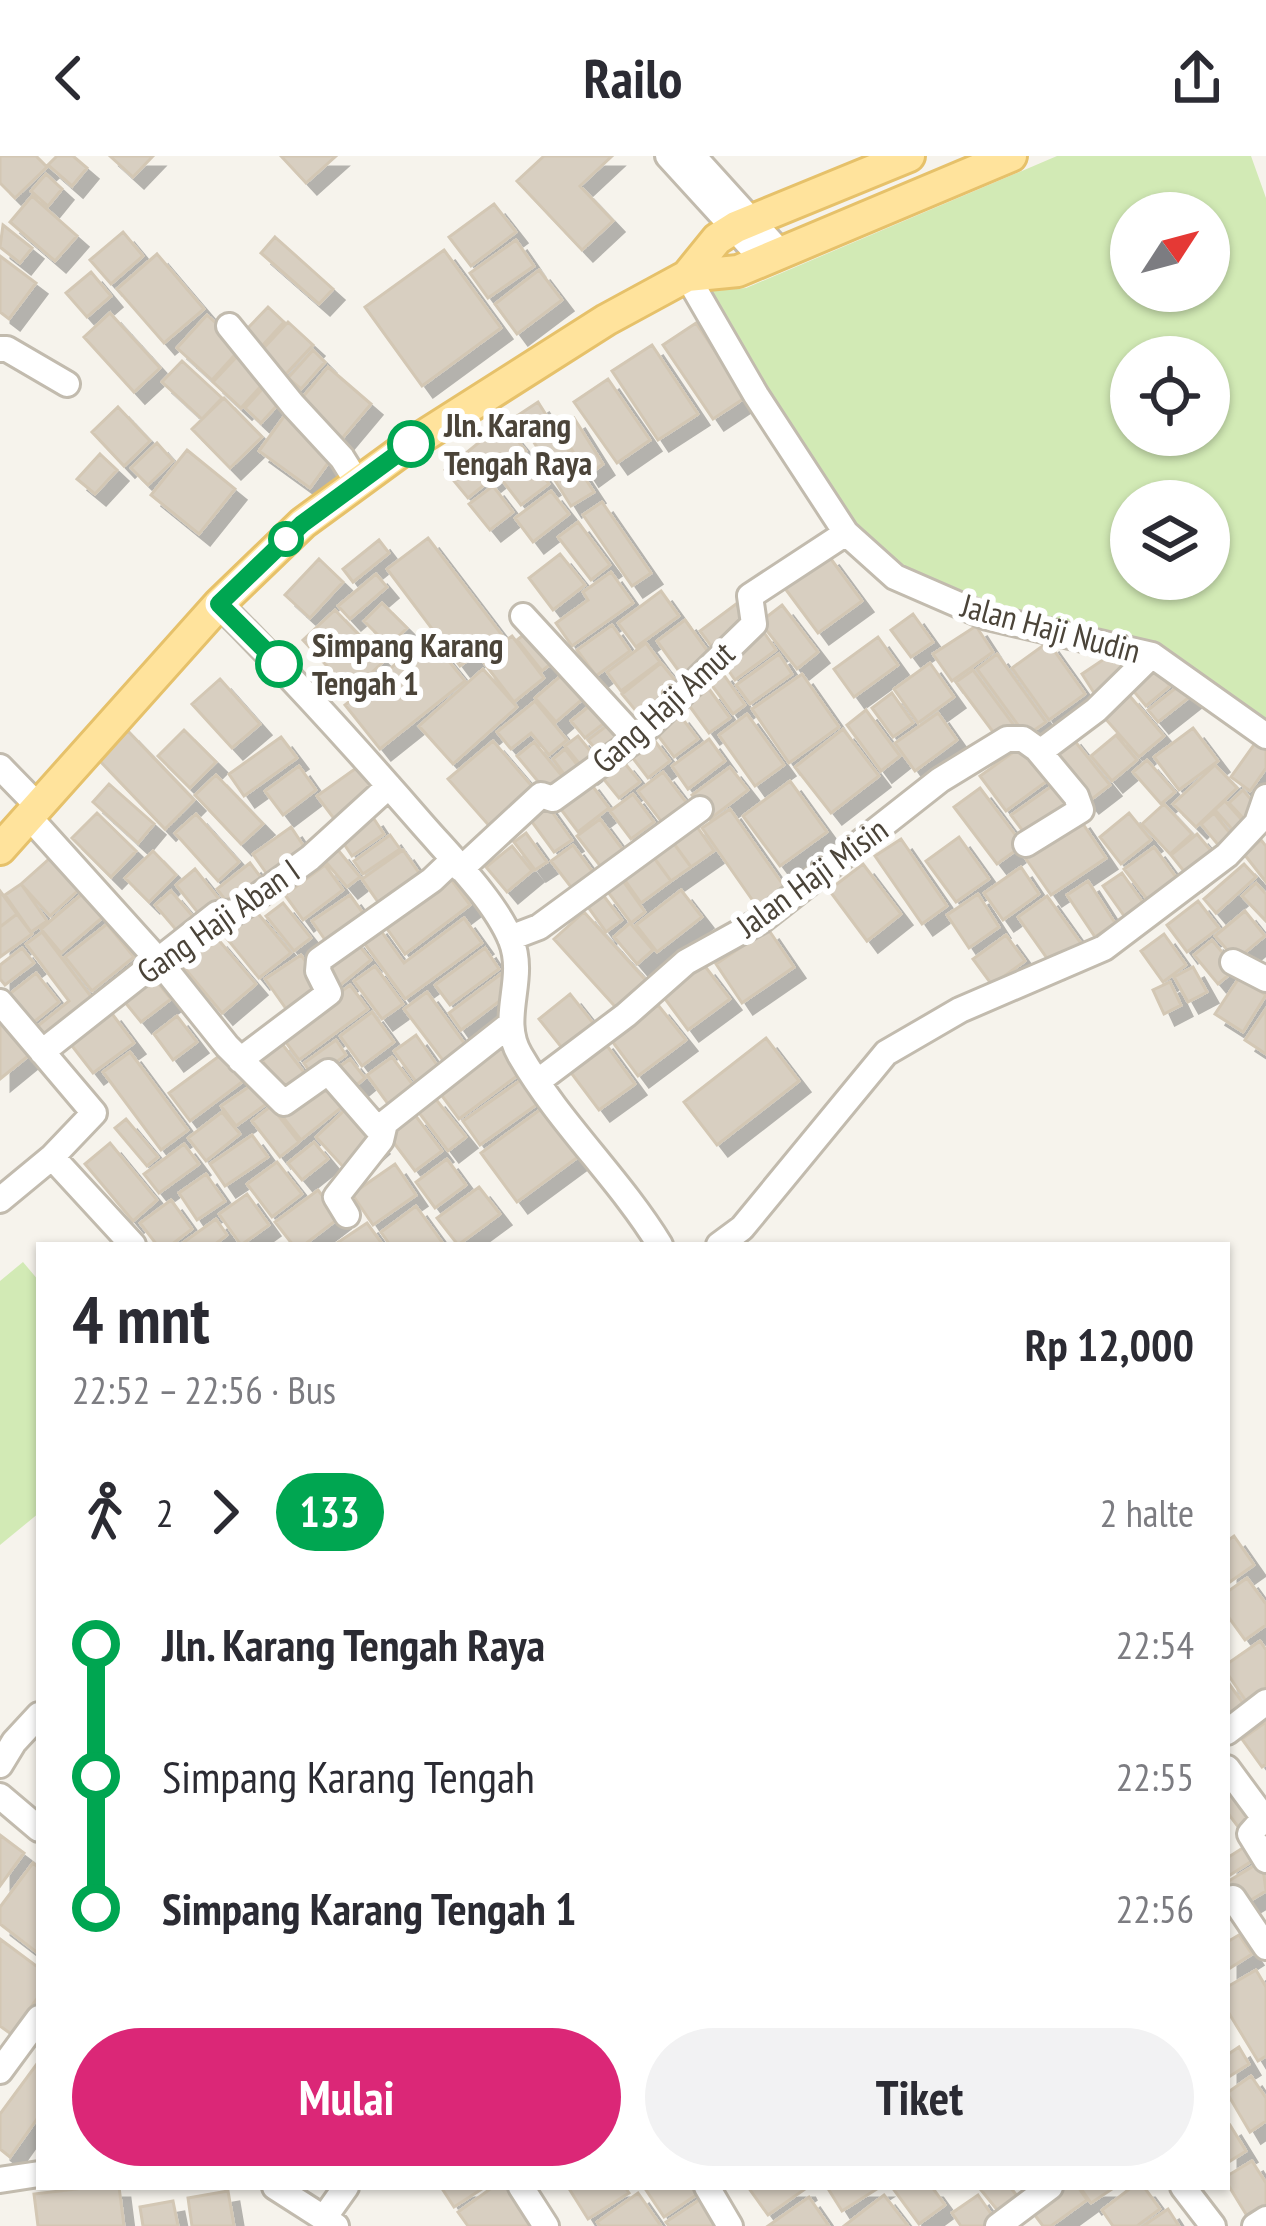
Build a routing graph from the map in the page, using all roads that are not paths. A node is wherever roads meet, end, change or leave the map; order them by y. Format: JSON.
{"nodes":[{"id":1,"x":668,"y":156,"type":"edge"},
{"id":2,"x":693,"y":156,"type":"edge"},
{"id":3,"x":909,"y":156,"type":"edge"},
{"id":4,"x":1011,"y":156,"type":"edge"},
{"id":5,"x":744,"y":223,"type":"junction"},
{"id":6,"x":773,"y":257,"type":"junction"},
{"id":7,"x":687,"y":276,"type":"junction"},
{"id":8,"x":229,"y":326,"type":"dead end"},
{"id":9,"x":0,"y":350,"type":"edge"},
{"id":10,"x":67,"y":384,"type":"dead end"},
{"id":11,"x":357,"y":482,"type":"junction"},
{"id":12,"x":846,"y":533,"type":"junction"},
{"id":13,"x":219,"y":604,"type":"junction"},
{"id":14,"x":524,"y":616,"type":"dead end"},
{"id":15,"x":1152,"y":655,"type":"junction"},
{"id":16,"x":1266,"y":736,"type":"edge"},
{"id":17,"x":636,"y":739,"type":"junction"},
{"id":18,"x":1037,"y":749,"type":"junction"},
{"id":19,"x":0,"y":767,"type":"edge"},
{"id":20,"x":389,"y":786,"type":"junction"},
{"id":21,"x":1266,"y":797,"type":"edge"},
{"id":22,"x":700,"y":809,"type":"dead end"},
{"id":23,"x":35,"y":813,"type":"junction"},
{"id":24,"x":1026,"y":844,"type":"dead end"},
{"id":25,"x":0,"y":849,"type":"edge"},
{"id":26,"x":457,"y":865,"type":"junction"},
{"id":27,"x":510,"y":938,"type":"junction"},
{"id":28,"x":159,"y":961,"type":"junction"},
{"id":29,"x":1233,"y":962,"type":"dead end"},
{"id":30,"x":1266,"y":979,"type":"edge"},
{"id":31,"x":0,"y":1002,"type":"edge"},
{"id":32,"x":508,"y":1026,"type":"junction"},
{"id":33,"x":42,"y":1052,"type":"junction"},
{"id":34,"x":241,"y":1060,"type":"junction"},
{"id":35,"x":537,"y":1082,"type":"junction"},
{"id":36,"x":381,"y":1133,"type":"junction"},
{"id":37,"x":52,"y":1156,"type":"junction"},
{"id":38,"x":0,"y":1200,"type":"edge"},
{"id":39,"x":347,"y":1215,"type":"dead end"},
{"id":40,"x":130,"y":1242,"type":"edge"},
{"id":41,"x":658,"y":1242,"type":"edge"},
{"id":42,"x":723,"y":1242,"type":"edge"},
{"id":43,"x":1266,"y":1702,"type":"edge"},
{"id":44,"x":36,"y":1718,"type":"edge"},
{"id":45,"x":1230,"y":1730,"type":"edge"},
{"id":46,"x":0,"y":1765,"type":"edge"},
{"id":47,"x":1230,"y":1772,"type":"edge"},
{"id":48,"x":0,"y":1796,"type":"edge"},
{"id":49,"x":36,"y":1826,"type":"edge"},
{"id":50,"x":1266,"y":1860,"type":"edge"},
{"id":51,"x":1233,"y":1898,"type":"dead end"},
{"id":52,"x":1266,"y":1947,"type":"edge"},
{"id":53,"x":36,"y":2022,"type":"edge"},
{"id":54,"x":0,"y":2071,"type":"edge"},
{"id":55,"x":36,"y":2174,"type":"edge"},
{"id":56,"x":0,"y":2180,"type":"edge"},
{"id":57,"x":280,"y":2190,"type":"edge"},
{"id":58,"x":345,"y":2190,"type":"edge"},
{"id":59,"x":523,"y":2190,"type":"edge"},
{"id":60,"x":709,"y":2190,"type":"edge"},
{"id":61,"x":1046,"y":2190,"type":"edge"},
{"id":62,"x":1185,"y":2190,"type":"edge"},
{"id":63,"x":1266,"y":2219,"type":"edge"},
{"id":64,"x":330,"y":2222,"type":"edge"},
{"id":65,"x":546,"y":2226,"type":"edge"},
{"id":66,"x":730,"y":2226,"type":"edge"},
{"id":67,"x":998,"y":2226,"type":"edge"},
{"id":68,"x":1214,"y":2226,"type":"edge"},
{"id":69,"x":1255,"y":2226,"type":"edge"}],
"edges":[{"from":1,"to":5,"type":"street"},
{"from":2,"to":5,"type":"street"},
{"from":3,"to":5,"type":"main road"},
{"from":4,"to":6,"type":"main road"},
{"from":5,"to":6,"type":"street"},
{"from":5,"to":7,"type":"main road"},
{"from":6,"to":7,"type":"main road"},
{"from":7,"to":11,"type":"main road"},
{"from":7,"to":12,"type":"street","name":"Jalan Haji Nudin"},
{"from":8,"to":11,"type":"street"},
{"from":9,"to":10,"type":"street"},
{"from":11,"to":13,"type":"main road"},
{"from":12,"to":15,"type":"street","name":"Jalan Haji Nudin"},
{"from":12,"to":17,"type":"street","name":"Gang Haji Amut"},
{"from":13,"to":20,"type":"street"},
{"from":13,"to":23,"type":"main road"},
{"from":14,"to":17,"type":"street"},
{"from":15,"to":16,"type":"street","name":"Jalan Haji Nudin"},
{"from":15,"to":18,"type":"street"},
{"from":17,"to":26,"type":"street","name":"Gang Haji Amut"},
{"from":18,"to":24,"type":"street"},
{"from":18,"to":35,"type":"street","name":"Jalan Haji Misin"},
{"from":19,"to":23,"type":"street"},
{"from":20,"to":26,"type":"street"},
{"from":20,"to":28,"type":"street","name":"Gang Haji Aban I"},
{"from":21,"to":42,"type":"street"},
{"from":22,"to":27,"type":"street"},
{"from":23,"to":25,"type":"main road"},
{"from":23,"to":28,"type":"street"},
{"from":26,"to":27,"type":"street"},
{"from":26,"to":34,"type":"street"},
{"from":27,"to":32,"type":"street"},
{"from":28,"to":33,"type":"street","name":"Gang Haji Aban I"},
{"from":28,"to":34,"type":"street"},
{"from":29,"to":30,"type":"street"},
{"from":31,"to":33,"type":"street"},
{"from":32,"to":35,"type":"street"},
{"from":32,"to":36,"type":"street"},
{"from":33,"to":37,"type":"street"},
{"from":34,"to":36,"type":"street"},
{"from":35,"to":41,"type":"street"},
{"from":36,"to":39,"type":"street"},
{"from":37,"to":38,"type":"street"},
{"from":37,"to":40,"type":"street"},
{"from":43,"to":45,"type":"street"},
{"from":44,"to":46,"type":"street"},
{"from":47,"to":50,"type":"street"},
{"from":48,"to":49,"type":"street"},
{"from":51,"to":52,"type":"street"},
{"from":53,"to":54,"type":"street"},
{"from":55,"to":56,"type":"street"},
{"from":57,"to":64,"type":"street"},
{"from":58,"to":64,"type":"street"},
{"from":59,"to":65,"type":"street"},
{"from":60,"to":66,"type":"street"},
{"from":61,"to":67,"type":"street"},
{"from":62,"to":68,"type":"street"},
{"from":63,"to":69,"type":"street"}]}
